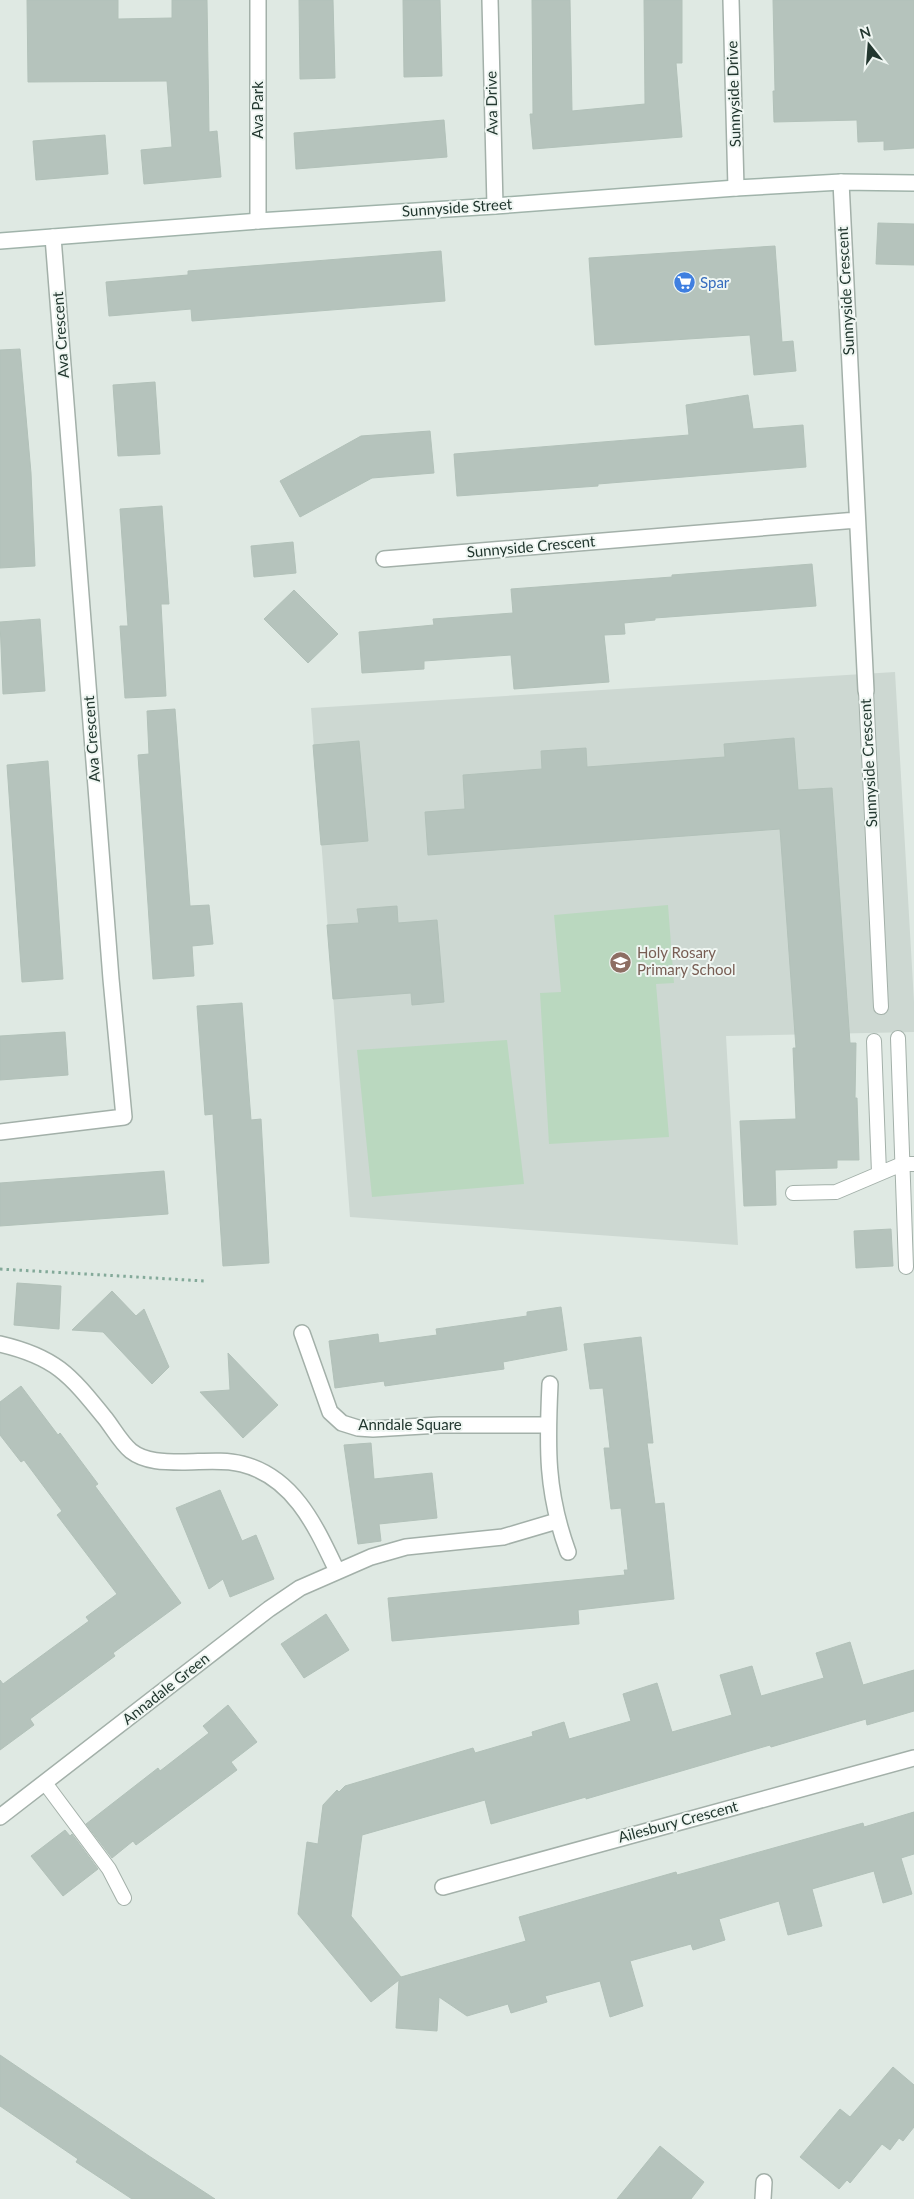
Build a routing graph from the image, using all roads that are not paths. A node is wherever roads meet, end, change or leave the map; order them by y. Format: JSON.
{"nodes":[{"id":1,"x":258,"y":0,"type":"edge"},
{"id":2,"x":490,"y":0,"type":"edge"},
{"id":3,"x":731,"y":0,"type":"edge"},
{"id":4,"x":841,"y":182,"type":"junction"},
{"id":5,"x":914,"y":183,"type":"edge"},
{"id":6,"x":736,"y":188,"type":"junction"},
{"id":7,"x":495,"y":206,"type":"junction"},
{"id":8,"x":258,"y":220,"type":"junction"},
{"id":9,"x":53,"y":237,"type":"junction"},
{"id":10,"x":0,"y":241,"type":"edge"},
{"id":11,"x":858,"y":520,"type":"junction"},
{"id":12,"x":384,"y":559,"type":"dead end"},
{"id":13,"x":866,"y":691,"type":"joint"},
{"id":14,"x":881,"y":1007,"type":"dead end"},
{"id":15,"x":898,"y":1038,"type":"dead end"},
{"id":16,"x":874,"y":1041,"type":"dead end"},
{"id":17,"x":0,"y":1132,"type":"edge"},
{"id":18,"x":908,"y":1164,"type":"edge"},
{"id":19,"x":879,"y":1173,"type":"junction"},
{"id":20,"x":794,"y":1193,"type":"dead end"},
{"id":21,"x":906,"y":1267,"type":"dead end"},
{"id":22,"x":302,"y":1333,"type":"dead end"},
{"id":23,"x":0,"y":1344,"type":"edge"},
{"id":24,"x":550,"y":1384,"type":"dead end"},
{"id":25,"x":548,"y":1425,"type":"junction"},
{"id":26,"x":557,"y":1521,"type":"junction"},
{"id":27,"x":568,"y":1552,"type":"dead end"},
{"id":28,"x":337,"y":1570,"type":"junction"},
{"id":29,"x":914,"y":1758,"type":"edge"},
{"id":30,"x":45,"y":1783,"type":"junction"},
{"id":31,"x":0,"y":1817,"type":"edge"},
{"id":32,"x":443,"y":1887,"type":"dead end"},
{"id":33,"x":124,"y":1898,"type":"dead end"},
{"id":34,"x":764,"y":2182,"type":"dead end"},
{"id":35,"x":763,"y":2199,"type":"edge"}],
"edges":[{"from":1,"to":8,"type":"street","name":"Ava Park"},
{"from":2,"to":7,"type":"street","name":"Ava Drive"},
{"from":3,"to":6,"type":"street","name":"Sunnyside Drive"},
{"from":4,"to":5,"type":"street","name":"Sunnyside Street"},
{"from":4,"to":6,"type":"street","name":"Sunnyside Street"},
{"from":4,"to":11,"type":"street","name":"Sunnyside Crescent"},
{"from":6,"to":7,"type":"street","name":"Sunnyside Street"},
{"from":7,"to":8,"type":"street","name":"Sunnyside Street"},
{"from":8,"to":9,"type":"street","name":"Sunnyside Street"},
{"from":9,"to":10,"type":"street","name":"Sunnyside Street"},
{"from":9,"to":17,"type":"street","name":"Ava Crescent"},
{"from":11,"to":12,"type":"street","name":"Sunnyside Crescent"},
{"from":11,"to":13,"type":"street","name":"Sunnyside Crescent"},
{"from":13,"to":14,"type":"lane","name":"Sunnyside Crescent"},
{"from":15,"to":18,"type":"lane"},
{"from":16,"to":19,"type":"lane"},
{"from":18,"to":19,"type":"lane"},
{"from":18,"to":21,"type":"lane"},
{"from":19,"to":20,"type":"lane"},
{"from":22,"to":25,"type":"street","name":"Anndale Square"},
{"from":23,"to":28,"type":"street"},
{"from":24,"to":25,"type":"street"},
{"from":25,"to":26,"type":"street"},
{"from":26,"to":27,"type":"street"},
{"from":26,"to":28,"type":"street"},
{"from":28,"to":30,"type":"street","name":"Annadale Green"},
{"from":29,"to":32,"type":"street","name":"Ailesbury Crescent"},
{"from":30,"to":31,"type":"street","name":"Annadale Green"},
{"from":30,"to":33,"type":"lane"},
{"from":34,"to":35,"type":"street"}]}
